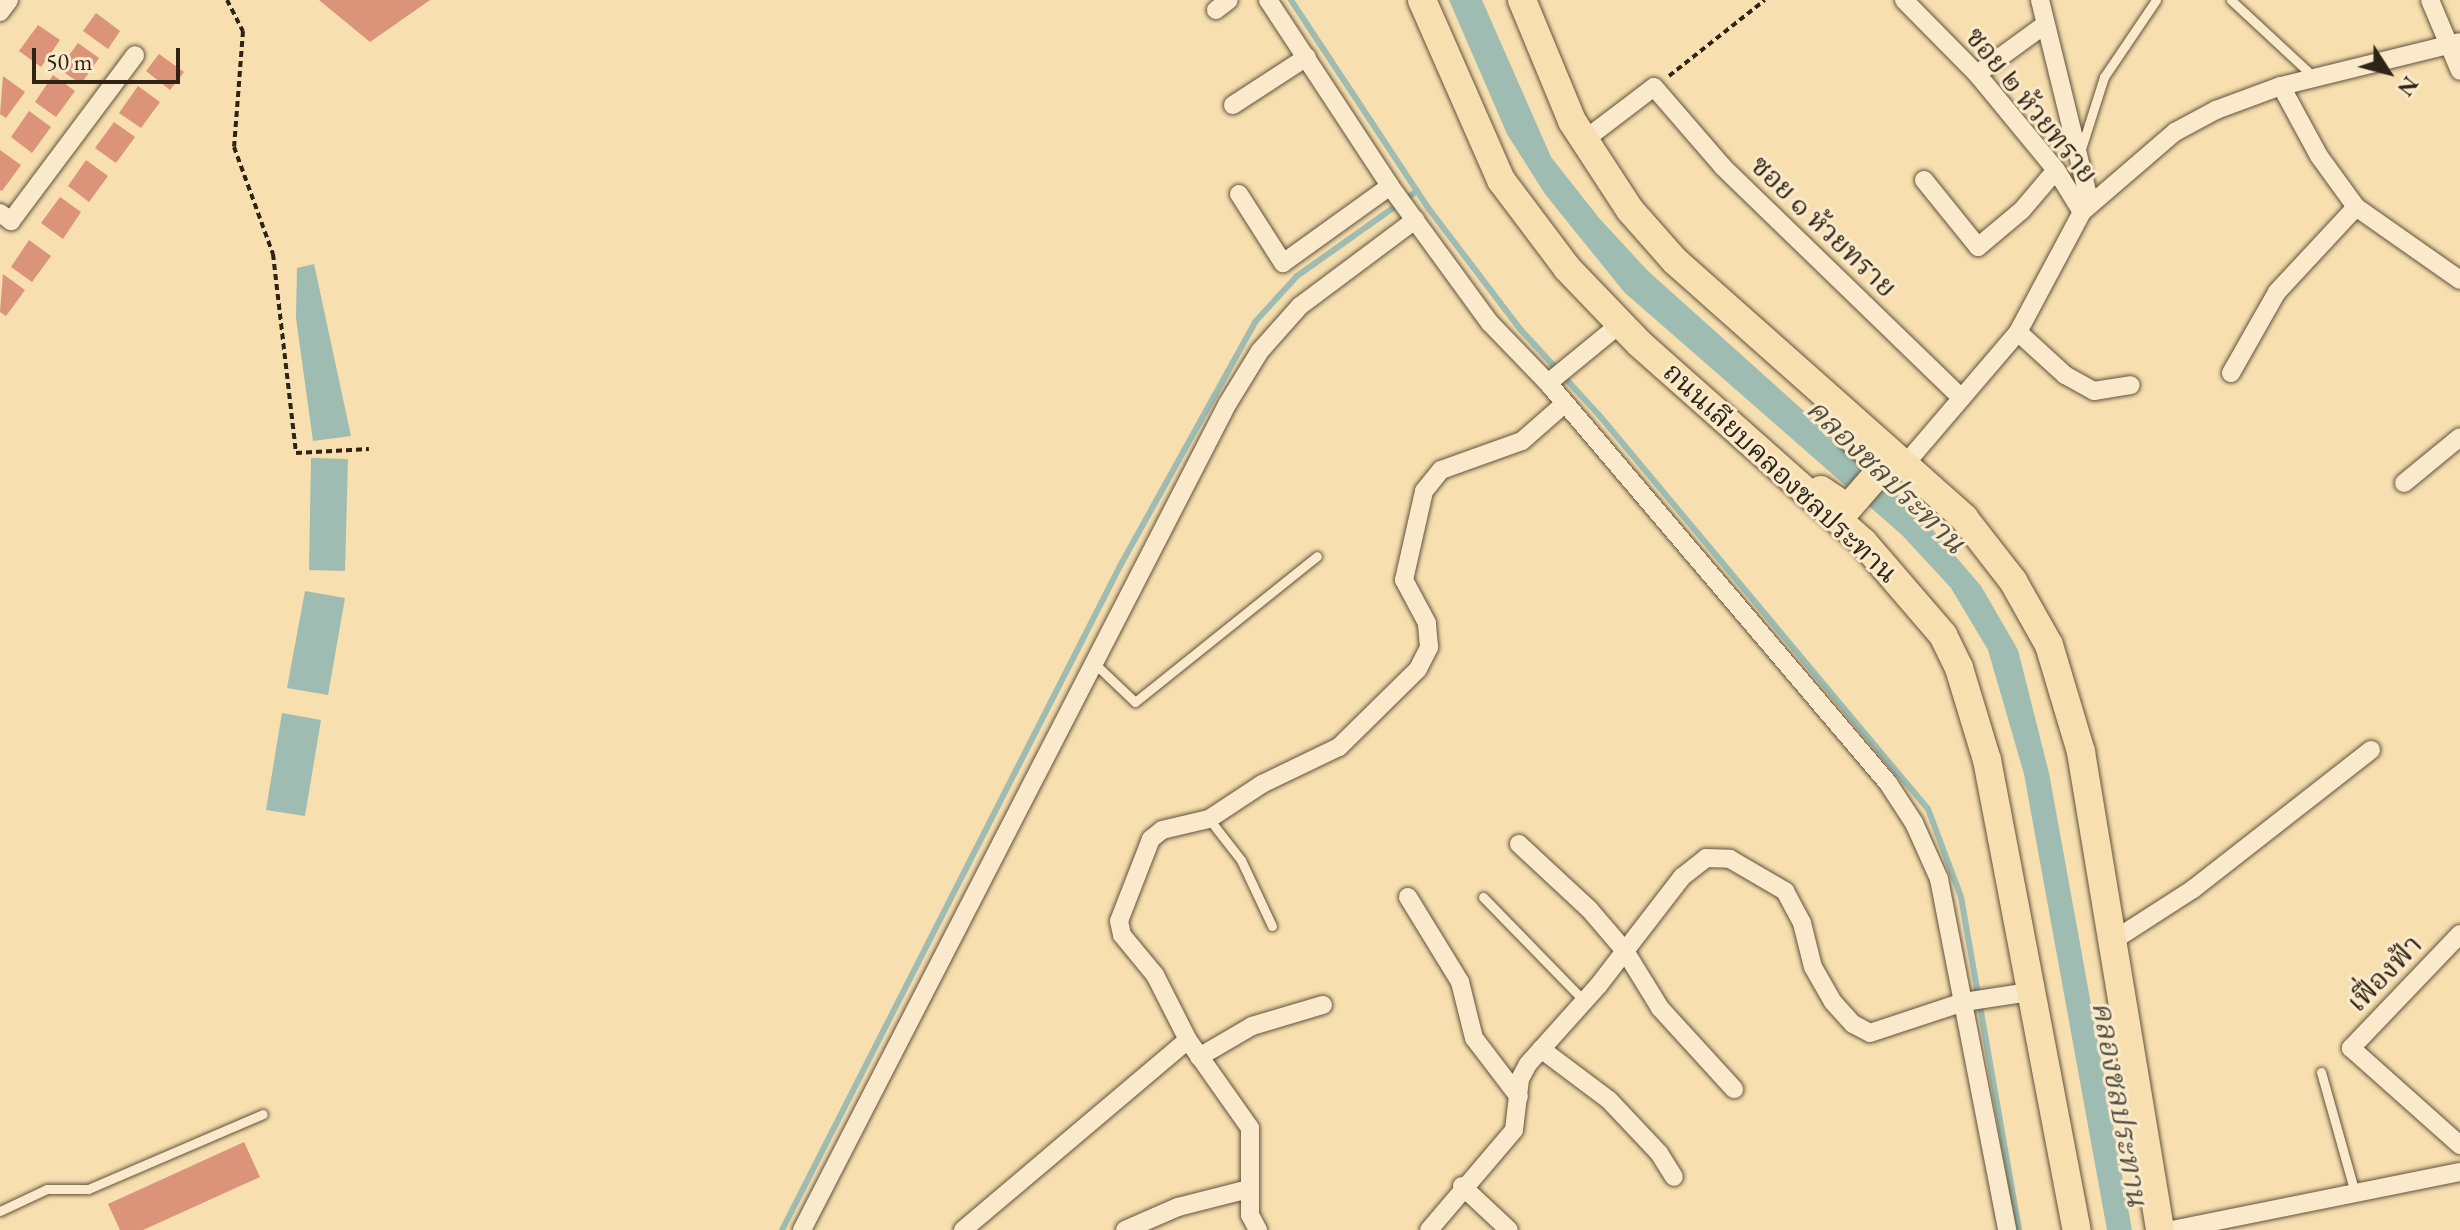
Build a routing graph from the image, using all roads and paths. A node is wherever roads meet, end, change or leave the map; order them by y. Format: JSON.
{"nodes":[{"id":1,"x":9,"y":0,"type":"edge"},
{"id":2,"x":227,"y":0,"type":"edge"},
{"id":3,"x":1268,"y":0,"type":"edge"},
{"id":4,"x":1422,"y":0,"type":"edge"},
{"id":5,"x":1522,"y":0,"type":"edge"},
{"id":6,"x":1765,"y":0,"type":"edge"},
{"id":7,"x":1904,"y":0,"type":"edge"},
{"id":8,"x":2040,"y":0,"type":"edge"},
{"id":9,"x":2156,"y":0,"type":"edge"},
{"id":10,"x":2231,"y":0,"type":"edge"},
{"id":11,"x":2430,"y":0,"type":"edge"},
{"id":12,"x":0,"y":12,"type":"edge"},
{"id":13,"x":2043,"y":26,"type":"junction"},
{"id":14,"x":2455,"y":42,"type":"edge"},
{"id":15,"x":135,"y":55,"type":"dead end"},
{"id":16,"x":1307,"y":57,"type":"junction"},
{"id":17,"x":2460,"y":71,"type":"edge"},
{"id":18,"x":1977,"y":74,"type":"junction"},
{"id":19,"x":2315,"y":78,"type":"junction"},
{"id":20,"x":2281,"y":86,"type":"junction"},
{"id":21,"x":1654,"y":87,"type":"junction"},
{"id":22,"x":1233,"y":105,"type":"dead end"},
{"id":23,"x":1583,"y":141,"type":"junction"},
{"id":24,"x":2079,"y":158,"type":"junction"},
{"id":25,"x":2056,"y":170,"type":"junction"},
{"id":26,"x":1924,"y":180,"type":"dead end"},
{"id":27,"x":1394,"y":191,"type":"junction"},
{"id":28,"x":1239,"y":194,"type":"dead end"},
{"id":29,"x":2356,"y":207,"type":"junction"},
{"id":30,"x":2086,"y":208,"type":"junction"},
{"id":31,"x":6,"y":217,"type":"edge"},
{"id":32,"x":1415,"y":220,"type":"junction"},
{"id":33,"x":0,"y":237,"type":"edge"},
{"id":34,"x":2455,"y":270,"type":"edge"},
{"id":35,"x":1620,"y":324,"type":"junction"},
{"id":36,"x":2018,"y":332,"type":"junction"},
{"id":37,"x":2231,"y":373,"type":"dead end"},
{"id":38,"x":1551,"y":380,"type":"junction"},
{"id":39,"x":2131,"y":385,"type":"dead end"},
{"id":40,"x":1702,"y":395,"type":"junction"},
{"id":41,"x":1961,"y":398,"type":"junction"},
{"id":42,"x":1563,"y":405,"type":"junction"},
{"id":43,"x":2460,"y":437,"type":"edge"},
{"id":44,"x":369,"y":449,"type":"dead end"},
{"id":45,"x":1893,"y":471,"type":"junction"},
{"id":46,"x":2404,"y":483,"type":"dead end"},
{"id":47,"x":1857,"y":512,"type":"junction"},
{"id":48,"x":1317,"y":556,"type":"dead end"},
{"id":49,"x":1943,"y":635,"type":"junction"},
{"id":50,"x":1093,"y":662,"type":"junction"},
{"id":51,"x":2371,"y":750,"type":"dead end"},
{"id":52,"x":1209,"y":819,"type":"junction"},
{"id":53,"x":1519,"y":844,"type":"dead end"},
{"id":54,"x":1408,"y":897,"type":"dead end"},
{"id":55,"x":1483,"y":897,"type":"dead end"},
{"id":56,"x":1272,"y":926,"type":"dead end"},
{"id":57,"x":2460,"y":934,"type":"edge"},
{"id":58,"x":2114,"y":940,"type":"junction"},
{"id":59,"x":1625,"y":951,"type":"junction"},
{"id":60,"x":2029,"y":992,"type":"junction"},
{"id":61,"x":1584,"y":1001,"type":"junction"},
{"id":62,"x":1968,"y":1001,"type":"junction"},
{"id":63,"x":1323,"y":1005,"type":"dead end"},
{"id":64,"x":1188,"y":1040,"type":"junction"},
{"id":65,"x":1541,"y":1049,"type":"junction"},
{"id":66,"x":1199,"y":1057,"type":"junction"},
{"id":67,"x":2321,"y":1072,"type":"dead end"},
{"id":68,"x":1734,"y":1089,"type":"dead end"},
{"id":69,"x":1519,"y":1097,"type":"junction"},
{"id":70,"x":263,"y":1114,"type":"dead end"},
{"id":71,"x":2460,"y":1145,"type":"edge"},
{"id":72,"x":2460,"y":1172,"type":"edge"},
{"id":73,"x":1674,"y":1177,"type":"dead end"},
{"id":74,"x":1462,"y":1186,"type":"junction"},
{"id":75,"x":1249,"y":1189,"type":"junction"},
{"id":76,"x":2355,"y":1193,"type":"junction"},
{"id":77,"x":0,"y":1211,"type":"edge"},
{"id":78,"x":802,"y":1230,"type":"edge"},
{"id":79,"x":963,"y":1230,"type":"edge"},
{"id":80,"x":1125,"y":1230,"type":"edge"},
{"id":81,"x":1258,"y":1230,"type":"edge"},
{"id":82,"x":1429,"y":1230,"type":"edge"},
{"id":83,"x":1509,"y":1230,"type":"edge"},
{"id":84,"x":2007,"y":1230,"type":"edge"},
{"id":85,"x":2077,"y":1230,"type":"edge"},
{"id":86,"x":2160,"y":1230,"type":"edge"},
{"id":87,"x":2172,"y":1230,"type":"edge"}],
"edges":[{"from":1,"to":12,"type":"street"},
{"from":2,"to":44,"type":"path"},
{"from":3,"to":16,"type":"street"},
{"from":4,"to":35,"type":"main road","name":"ถนนเลียบคลองชลประทาน"},
{"from":5,"to":23,"type":"main road"},
{"from":6,"to":21,"type":"path"},
{"from":7,"to":18,"type":"street","name":"ซอย ๒ ห้วยทราย"},
{"from":8,"to":13,"type":"street"},
{"from":9,"to":24,"type":"lane"},
{"from":10,"to":19,"type":"lane"},
{"from":11,"to":14,"type":"street"},
{"from":13,"to":18,"type":"street"},
{"from":13,"to":24,"type":"street"},
{"from":14,"to":17,"type":"street"},
{"from":14,"to":19,"type":"street"},
{"from":15,"to":31,"type":"street"},
{"from":16,"to":22,"type":"street"},
{"from":16,"to":27,"type":"street"},
{"from":18,"to":25,"type":"street","name":"ซอย ๒ ห้วยทราย"},
{"from":19,"to":20,"type":"street"},
{"from":20,"to":29,"type":"street"},
{"from":20,"to":30,"type":"street"},
{"from":21,"to":23,"type":"street"},
{"from":21,"to":41,"type":"street","name":"ซอย ๑ ห้วยทราย"},
{"from":23,"to":45,"type":"main road"},
{"from":24,"to":30,"type":"street"},
{"from":25,"to":26,"type":"street"},
{"from":25,"to":30,"type":"street","name":"ซอย ๒ ห้วยทราย"},
{"from":27,"to":28,"type":"street"},
{"from":27,"to":32,"type":"street"},
{"from":29,"to":34,"type":"street"},
{"from":29,"to":37,"type":"street"},
{"from":30,"to":36,"type":"street"},
{"from":31,"to":33,"type":"street"},
{"from":32,"to":38,"type":"street"},
{"from":32,"to":50,"type":"street"},
{"from":35,"to":38,"type":"street"},
{"from":35,"to":40,"type":"main road","name":"ถนนเลียบคลองชลประทาน"},
{"from":36,"to":39,"type":"street"},
{"from":36,"to":41,"type":"street"},
{"from":38,"to":42,"type":"street"},
{"from":40,"to":47,"type":"main road"},
{"from":40,"to":49,"type":"main road","name":"ถนนเลียบคลองชลประทาน"},
{"from":41,"to":45,"type":"street"},
{"from":42,"to":52,"type":"street"},
{"from":42,"to":62,"type":"street"},
{"from":43,"to":46,"type":"street"},
{"from":45,"to":47,"type":"main road"},
{"from":45,"to":58,"type":"main road"},
{"from":47,"to":49,"type":"main road"},
{"from":48,"to":50,"type":"lane"},
{"from":49,"to":60,"type":"main road","name":"ถนนเลียบคลองชลประทาน"},
{"from":50,"to":78,"type":"street"},
{"from":51,"to":58,"type":"street"},
{"from":52,"to":56,"type":"lane"},
{"from":52,"to":64,"type":"street"},
{"from":53,"to":59,"type":"street"},
{"from":54,"to":69,"type":"street"},
{"from":55,"to":61,"type":"lane"},
{"from":57,"to":71,"type":"street","name":"เฟื่องฟ้า"},
{"from":58,"to":86,"type":"main road"},
{"from":59,"to":61,"type":"street"},
{"from":59,"to":62,"type":"street"},
{"from":59,"to":68,"type":"street"},
{"from":60,"to":62,"type":"street"},
{"from":60,"to":85,"type":"main road","name":"ถนนเลียบคลองชลประทาน"},
{"from":61,"to":65,"type":"street"},
{"from":62,"to":84,"type":"street"},
{"from":63,"to":66,"type":"street"},
{"from":64,"to":66,"type":"street"},
{"from":64,"to":79,"type":"street"},
{"from":65,"to":69,"type":"street"},
{"from":65,"to":73,"type":"street"},
{"from":66,"to":75,"type":"street"},
{"from":67,"to":76,"type":"lane"},
{"from":69,"to":74,"type":"street"},
{"from":70,"to":77,"type":"lane"},
{"from":72,"to":76,"type":"street"},
{"from":74,"to":82,"type":"street"},
{"from":74,"to":83,"type":"street"},
{"from":75,"to":80,"type":"street"},
{"from":75,"to":81,"type":"street"},
{"from":76,"to":87,"type":"street"}]}
